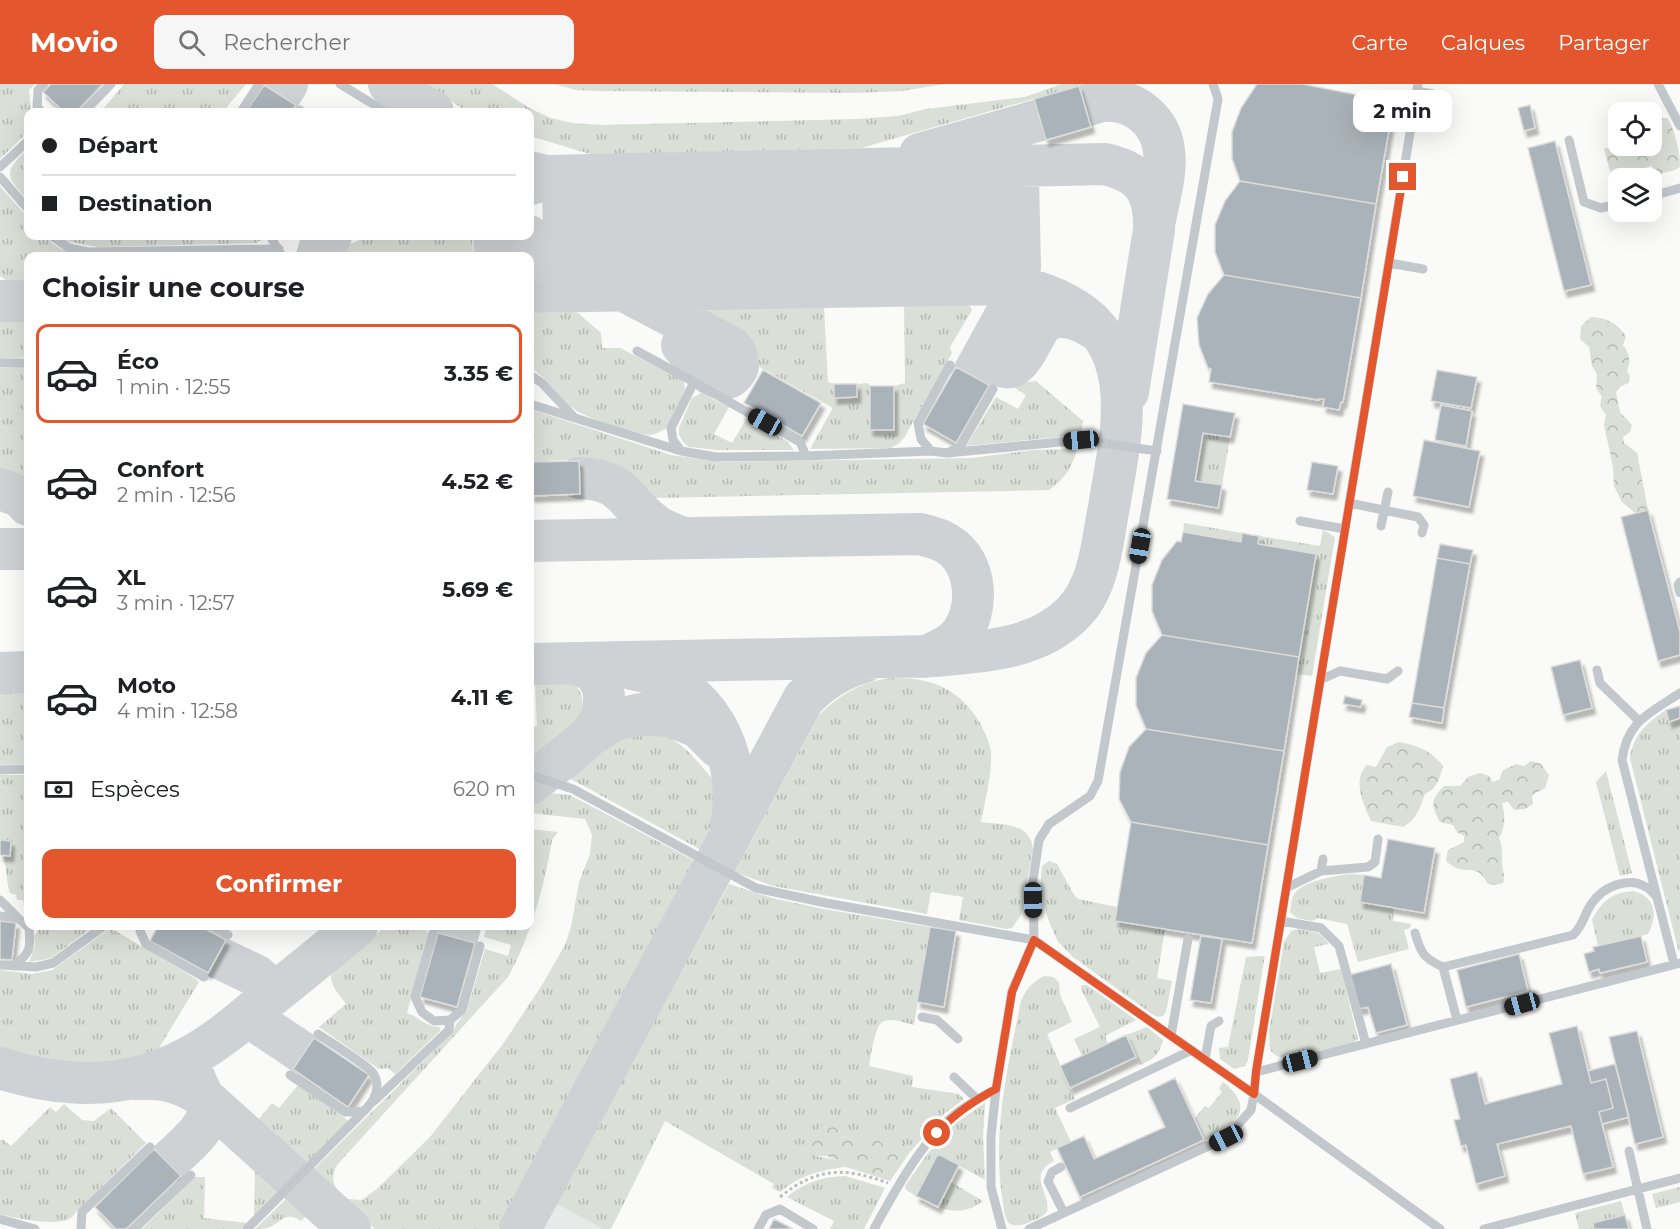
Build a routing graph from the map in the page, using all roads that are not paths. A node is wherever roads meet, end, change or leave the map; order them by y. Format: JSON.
{"nodes":[{"id":1,"x":44,"y":84,"type":"edge"},
{"id":2,"x":111,"y":84,"type":"edge"},
{"id":3,"x":259,"y":84,"type":"edge"},
{"id":4,"x":340,"y":84,"type":"edge"},
{"id":5,"x":1213,"y":84,"type":"edge"},
{"id":6,"x":1658,"y":84,"type":"edge"},
{"id":7,"x":1418,"y":88,"type":"edge"},
{"id":8,"x":1433,"y":94,"type":"dead end"},
{"id":9,"x":39,"y":108,"type":"edge"},
{"id":10,"x":88,"y":108,"type":"edge"},
{"id":11,"x":244,"y":108,"type":"edge"},
{"id":12,"x":379,"y":108,"type":"edge"},
{"id":13,"x":1680,"y":126,"type":"edge"},
{"id":14,"x":1569,"y":140,"type":"dead end"},
{"id":15,"x":24,"y":145,"type":"edge"},
{"id":16,"x":0,"y":167,"type":"edge"},
{"id":17,"x":0,"y":177,"type":"edge"},
{"id":18,"x":1680,"y":189,"type":"edge"},
{"id":19,"x":1662,"y":194,"type":"edge"},
{"id":20,"x":24,"y":204,"type":"edge"},
{"id":21,"x":1608,"y":206,"type":"edge"},
{"id":22,"x":58,"y":240,"type":"edge"},
{"id":23,"x":88,"y":252,"type":"edge"},
{"id":24,"x":1389,"y":263,"type":"junction"},
{"id":25,"x":1423,"y":269,"type":"dead end"},
{"id":26,"x":637,"y":351,"type":"dead end"},
{"id":27,"x":0,"y":363,"type":"edge"},
{"id":28,"x":24,"y":363,"type":"edge"},
{"id":29,"x":950,"y":365,"type":"dead end"},
{"id":30,"x":534,"y":377,"type":"edge"},
{"id":31,"x":694,"y":382,"type":"junction"},
{"id":32,"x":993,"y":389,"type":"dead end"},
{"id":33,"x":534,"y":406,"type":"edge"},
{"id":34,"x":574,"y":418,"type":"junction"},
{"id":35,"x":681,"y":451,"type":"junction"},
{"id":36,"x":931,"y":451,"type":"junction"},
{"id":37,"x":1157,"y":451,"type":"junction"},
{"id":38,"x":946,"y":453,"type":"junction"},
{"id":39,"x":806,"y":456,"type":"junction"},
{"id":40,"x":1388,"y":492,"type":"dead end"},
{"id":41,"x":1349,"y":503,"type":"junction"},
{"id":42,"x":1384,"y":510,"type":"junction"},
{"id":43,"x":1300,"y":520,"type":"dead end"},
{"id":44,"x":1381,"y":526,"type":"dead end"},
{"id":45,"x":1345,"y":529,"type":"junction"},
{"id":46,"x":1422,"y":533,"type":"dead end"},
{"id":47,"x":1680,"y":582,"type":"edge"},
{"id":48,"x":1680,"y":593,"type":"edge"},
{"id":49,"x":1356,"y":664,"type":"dead end"},
{"id":50,"x":1597,"y":670,"type":"dead end"},
{"id":51,"x":1398,"y":671,"type":"dead end"},
{"id":52,"x":1345,"y":672,"type":"junction"},
{"id":53,"x":1320,"y":680,"type":"junction"},
{"id":54,"x":1680,"y":693,"type":"edge"},
{"id":55,"x":1638,"y":720,"type":"junction"},
{"id":56,"x":0,"y":770,"type":"edge"},
{"id":57,"x":24,"y":770,"type":"edge"},
{"id":58,"x":534,"y":776,"type":"edge"},
{"id":59,"x":1378,"y":839,"type":"dead end"},
{"id":60,"x":1323,"y":860,"type":"dead end"},
{"id":61,"x":1321,"y":871,"type":"junction"},
{"id":62,"x":1286,"y":888,"type":"junction"},
{"id":63,"x":1657,"y":897,"type":"junction"},
{"id":64,"x":0,"y":900,"type":"edge"},
{"id":65,"x":0,"y":916,"type":"edge"},
{"id":66,"x":18,"y":918,"type":"junction"},
{"id":67,"x":1281,"y":921,"type":"junction"},
{"id":68,"x":24,"y":922,"type":"edge"},
{"id":69,"x":31,"y":930,"type":"edge"},
{"id":70,"x":98,"y":930,"type":"edge"},
{"id":71,"x":140,"y":930,"type":"edge"},
{"id":72,"x":219,"y":930,"type":"edge"},
{"id":73,"x":432,"y":933,"type":"dead end"},
{"id":74,"x":1415,"y":933,"type":"dead end"},
{"id":75,"x":228,"y":935,"type":"dead end"},
{"id":76,"x":1188,"y":939,"type":"dead end"},
{"id":77,"x":1034,"y":940,"type":"junction"},
{"id":78,"x":480,"y":946,"type":"dead end"},
{"id":79,"x":1677,"y":964,"type":"edge"},
{"id":80,"x":0,"y":965,"type":"edge"},
{"id":81,"x":13,"y":966,"type":"junction"},
{"id":82,"x":1443,"y":967,"type":"junction"},
{"id":83,"x":204,"y":977,"type":"dead end"},
{"id":84,"x":922,"y":1017,"type":"dead end"},
{"id":85,"x":450,"y":1020,"type":"junction"},
{"id":86,"x":1457,"y":1020,"type":"junction"},
{"id":87,"x":1219,"y":1021,"type":"dead end"},
{"id":88,"x":318,"y":1034,"type":"dead end"},
{"id":89,"x":1171,"y":1036,"type":"junction"},
{"id":90,"x":958,"y":1039,"type":"dead end"},
{"id":91,"x":1366,"y":1044,"type":"junction"},
{"id":92,"x":1192,"y":1050,"type":"junction"},
{"id":93,"x":1204,"y":1059,"type":"junction"},
{"id":94,"x":1256,"y":1072,"type":"junction"},
{"id":95,"x":290,"y":1075,"type":"dead end"},
{"id":96,"x":954,"y":1077,"type":"dead end"},
{"id":97,"x":996,"y":1089,"type":"junction"},
{"id":98,"x":1254,"y":1094,"type":"junction"},
{"id":99,"x":977,"y":1099,"type":"junction"},
{"id":100,"x":374,"y":1101,"type":"junction"},
{"id":101,"x":1070,"y":1107,"type":"dead end"},
{"id":102,"x":364,"y":1111,"type":"junction"},
{"id":103,"x":150,"y":1146,"type":"dead end"},
{"id":104,"x":1629,"y":1151,"type":"dead end"},
{"id":105,"x":1061,"y":1167,"type":"dead end"},
{"id":106,"x":190,"y":1175,"type":"dead end"},
{"id":107,"x":1680,"y":1178,"type":"edge"},
{"id":108,"x":1638,"y":1189,"type":"junction"},
{"id":109,"x":1064,"y":1213,"type":"junction"},
{"id":110,"x":0,"y":1219,"type":"edge"},
{"id":111,"x":35,"y":1229,"type":"edge"},
{"id":112,"x":81,"y":1229,"type":"edge"},
{"id":113,"x":134,"y":1229,"type":"edge"},
{"id":114,"x":247,"y":1229,"type":"edge"},
{"id":115,"x":758,"y":1229,"type":"edge"},
{"id":116,"x":813,"y":1229,"type":"edge"},
{"id":117,"x":874,"y":1229,"type":"edge"},
{"id":118,"x":1002,"y":1229,"type":"edge"},
{"id":119,"x":1029,"y":1229,"type":"edge"},
{"id":120,"x":1440,"y":1229,"type":"edge"},
{"id":121,"x":1484,"y":1229,"type":"edge"},
{"id":122,"x":1647,"y":1229,"type":"edge"}],
"edges":[{"from":1,"to":9,"type":"lane"},
{"from":2,"to":10,"type":"lane"},
{"from":3,"to":11,"type":"lane"},
{"from":4,"to":12,"type":"lane"},
{"from":5,"to":37,"type":"lane"},
{"from":6,"to":13,"type":"lane"},
{"from":7,"to":8,"type":"lane"},
{"from":7,"to":24,"type":"lane"},
{"from":14,"to":21,"type":"lane"},
{"from":15,"to":16,"type":"lane"},
{"from":17,"to":20,"type":"lane"},
{"from":18,"to":19,"type":"lane"},
{"from":22,"to":23,"type":"lane"},
{"from":24,"to":25,"type":"lane"},
{"from":24,"to":41,"type":"lane"},
{"from":26,"to":31,"type":"lane"},
{"from":27,"to":28,"type":"lane"},
{"from":29,"to":36,"type":"lane"},
{"from":30,"to":34,"type":"lane"},
{"from":31,"to":35,"type":"lane"},
{"from":31,"to":39,"type":"lane"},
{"from":32,"to":38,"type":"lane"},
{"from":33,"to":34,"type":"lane"},
{"from":34,"to":35,"type":"lane"},
{"from":35,"to":39,"type":"lane"},
{"from":36,"to":38,"type":"lane"},
{"from":36,"to":39,"type":"lane"},
{"from":37,"to":38,"type":"lane"},
{"from":37,"to":77,"type":"lane"},
{"from":40,"to":42,"type":"lane"},
{"from":41,"to":42,"type":"lane"},
{"from":41,"to":45,"type":"lane"},
{"from":42,"to":44,"type":"lane"},
{"from":42,"to":46,"type":"lane"},
{"from":43,"to":45,"type":"lane"},
{"from":45,"to":53,"type":"lane"},
{"from":47,"to":48,"type":"lane"},
{"from":49,"to":52,"type":"lane"},
{"from":50,"to":55,"type":"lane"},
{"from":51,"to":52,"type":"lane"},
{"from":52,"to":53,"type":"lane"},
{"from":53,"to":62,"type":"lane"},
{"from":54,"to":55,"type":"lane"},
{"from":55,"to":63,"type":"lane"},
{"from":56,"to":57,"type":"lane"},
{"from":58,"to":77,"type":"lane"},
{"from":59,"to":61,"type":"lane"},
{"from":60,"to":61,"type":"lane"},
{"from":61,"to":62,"type":"lane"},
{"from":62,"to":67,"type":"lane"},
{"from":63,"to":79,"type":"lane"},
{"from":63,"to":82,"type":"lane"},
{"from":64,"to":66,"type":"lane"},
{"from":65,"to":66,"type":"lane"},
{"from":66,"to":68,"type":"lane"},
{"from":67,"to":91,"type":"lane"},
{"from":67,"to":94,"type":"lane"},
{"from":69,"to":81,"type":"lane"},
{"from":70,"to":81,"type":"lane"},
{"from":71,"to":83,"type":"lane"},
{"from":72,"to":75,"type":"lane"},
{"from":73,"to":85,"type":"lane"},
{"from":74,"to":82,"type":"lane"},
{"from":76,"to":89,"type":"lane"},
{"from":77,"to":89,"type":"lane"},
{"from":77,"to":97,"type":"lane"},
{"from":78,"to":85,"type":"lane"},
{"from":79,"to":86,"type":"lane"},
{"from":80,"to":81,"type":"lane"},
{"from":82,"to":86,"type":"lane"},
{"from":84,"to":90,"type":"lane"},
{"from":85,"to":100,"type":"lane"},
{"from":86,"to":91,"type":"lane"},
{"from":87,"to":93,"type":"lane"},
{"from":88,"to":100,"type":"lane"},
{"from":89,"to":92,"type":"lane"},
{"from":91,"to":94,"type":"lane"},
{"from":92,"to":93,"type":"lane"},
{"from":92,"to":101,"type":"lane"},
{"from":93,"to":98,"type":"lane"},
{"from":94,"to":98,"type":"lane"},
{"from":95,"to":102,"type":"lane"},
{"from":96,"to":99,"type":"lane"},
{"from":97,"to":99,"type":"lane"},
{"from":97,"to":118,"type":"lane"},
{"from":98,"to":109,"type":"lane"},
{"from":98,"to":120,"type":"lane"},
{"from":99,"to":117,"type":"lane"},
{"from":100,"to":102,"type":"lane"},
{"from":102,"to":114,"type":"lane"},
{"from":103,"to":112,"type":"lane"},
{"from":104,"to":108,"type":"lane"},
{"from":105,"to":109,"type":"lane"},
{"from":106,"to":113,"type":"lane"},
{"from":107,"to":108,"type":"lane"},
{"from":108,"to":121,"type":"lane"},
{"from":108,"to":122,"type":"lane"},
{"from":109,"to":119,"type":"lane"},
{"from":110,"to":111,"type":"lane"},
{"from":115,"to":116,"type":"lane"}]}
